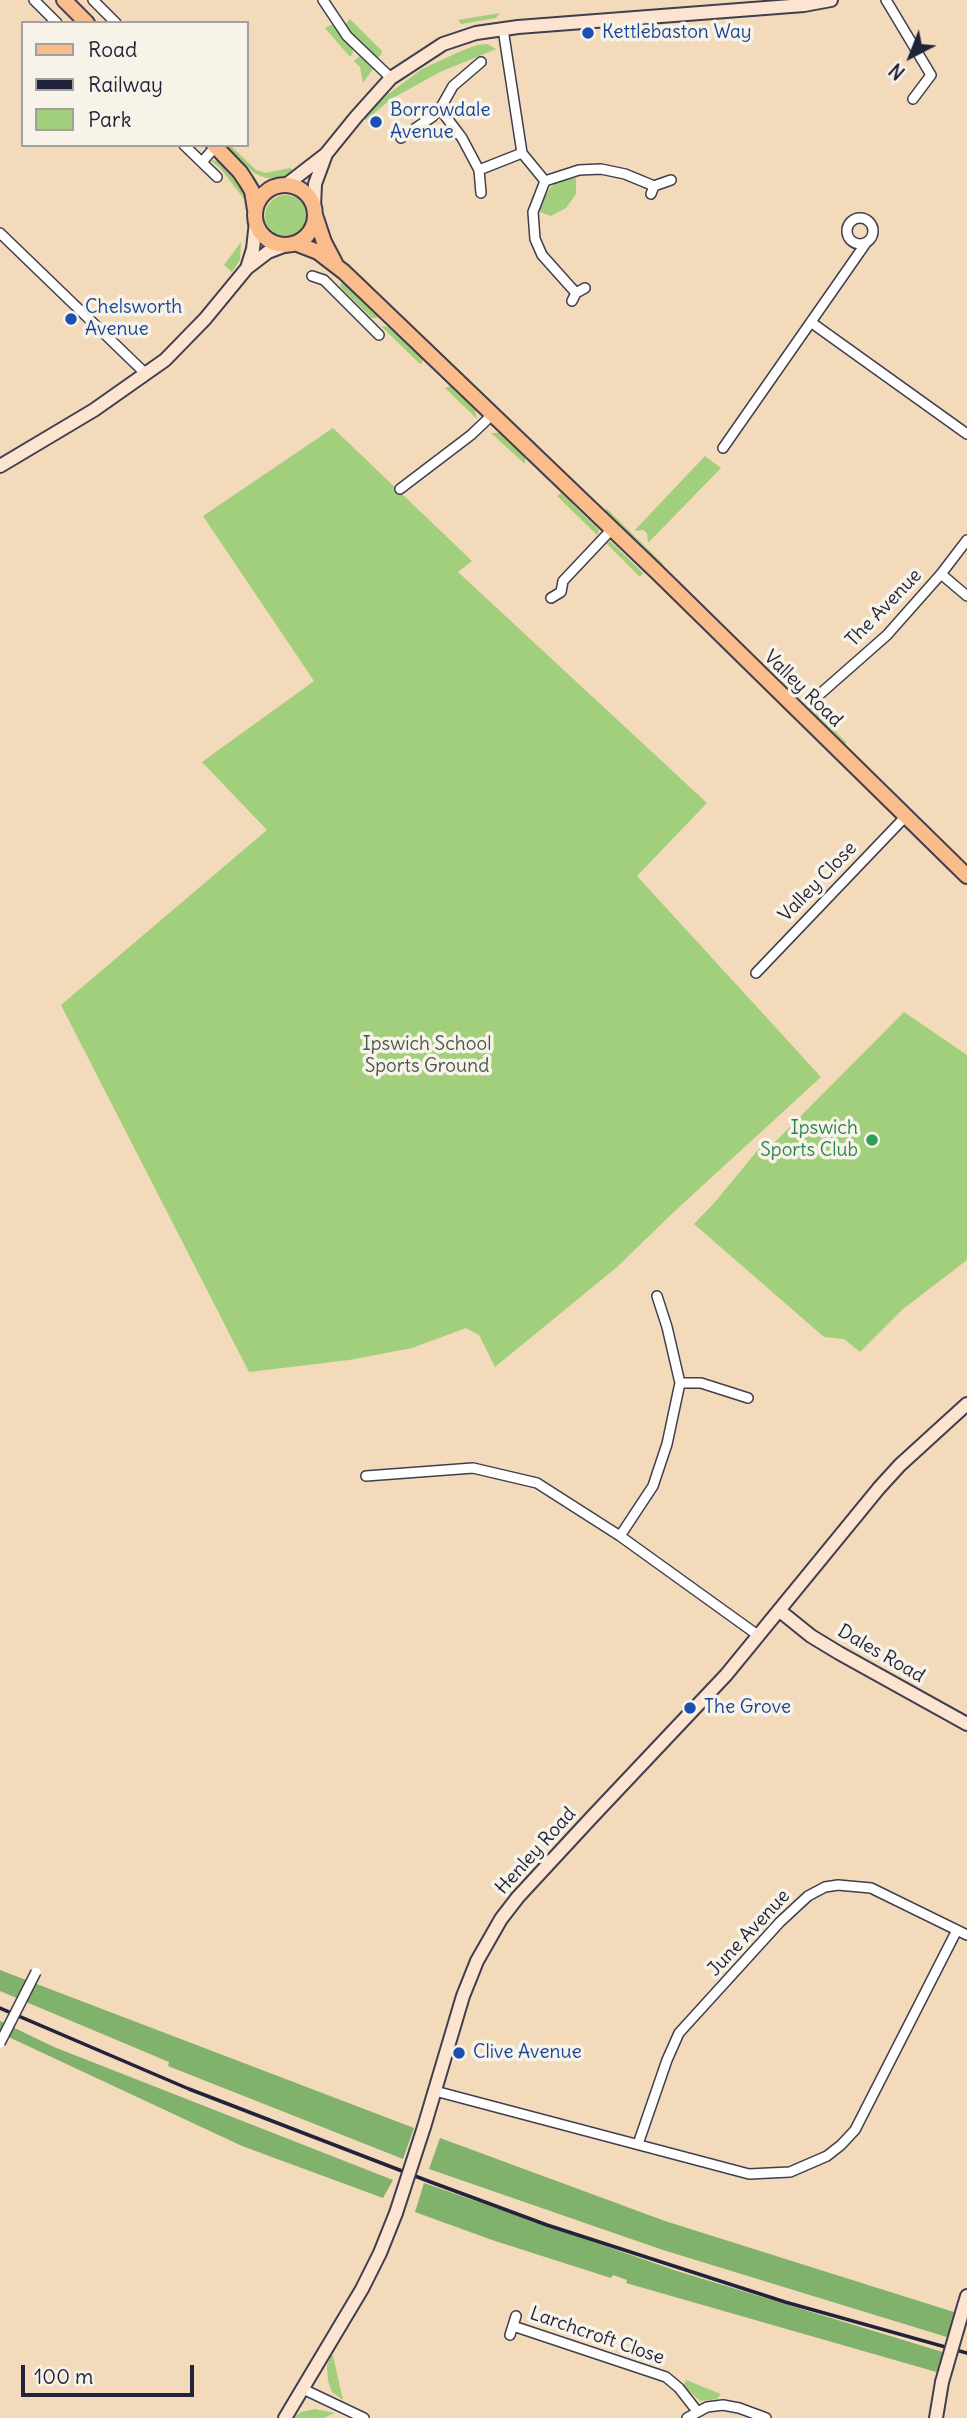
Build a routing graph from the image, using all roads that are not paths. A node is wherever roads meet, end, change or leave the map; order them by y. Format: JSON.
{"nodes":[{"id":1,"x":34,"y":0,"type":"edge"},
{"id":2,"x":64,"y":0,"type":"edge"},
{"id":3,"x":93,"y":0,"type":"edge"},
{"id":4,"x":323,"y":0,"type":"edge"},
{"id":5,"x":831,"y":0,"type":"edge"},
{"id":6,"x":886,"y":0,"type":"edge"},
{"id":7,"x":66,"y":19,"type":"edge"},
{"id":8,"x":114,"y":21,"type":"edge"},
{"id":9,"x":503,"y":29,"type":"junction"},
{"id":10,"x":481,"y":62,"type":"dead end"},
{"id":11,"x":391,"y":78,"type":"junction"},
{"id":12,"x":913,"y":99,"type":"dead end"},
{"id":13,"x":440,"y":109,"type":"junction"},
{"id":14,"x":401,"y":138,"type":"dead end"},
{"id":15,"x":186,"y":147,"type":"edge"},
{"id":16,"x":213,"y":147,"type":"edge"},
{"id":17,"x":215,"y":147,"type":"edge"},
{"id":18,"x":522,"y":153,"type":"junction"},
{"id":19,"x":326,"y":154,"type":"junction"},
{"id":20,"x":202,"y":162,"type":"junction"},
{"id":21,"x":480,"y":170,"type":"junction"},
{"id":22,"x":240,"y":172,"type":"junction"},
{"id":23,"x":217,"y":177,"type":"dead end"},
{"id":24,"x":671,"y":180,"type":"dead end"},
{"id":25,"x":545,"y":181,"type":"junction"},
{"id":26,"x":281,"y":185,"type":"junction"},
{"id":27,"x":481,"y":193,"type":"dead end"},
{"id":28,"x":315,"y":211,"type":"junction"},
{"id":29,"x":256,"y":217,"type":"junction"},
{"id":30,"x":0,"y":233,"type":"edge"},
{"id":31,"x":866,"y":243,"type":"dead end"},
{"id":32,"x":292,"y":244,"type":"junction"},
{"id":33,"x":247,"y":268,"type":"junction"},
{"id":34,"x":340,"y":268,"type":"junction"},
{"id":35,"x":312,"y":276,"type":"dead end"},
{"id":36,"x":329,"y":286,"type":"junction"},
{"id":37,"x":578,"y":294,"type":"dead end"},
{"id":38,"x":388,"y":314,"type":"junction"},
{"id":39,"x":812,"y":323,"type":"junction"},
{"id":40,"x":146,"y":374,"type":"junction"},
{"id":41,"x":492,"y":415,"type":"junction"},
{"id":42,"x":967,"y":434,"type":"edge"},
{"id":43,"x":723,"y":448,"type":"dead end"},
{"id":44,"x":0,"y":466,"type":"edge"},
{"id":45,"x":400,"y":489,"type":"dead end"},
{"id":46,"x":612,"y":529,"type":"junction"},
{"id":47,"x":967,"y":540,"type":"edge"},
{"id":48,"x":941,"y":574,"type":"junction"},
{"id":49,"x":561,"y":592,"type":"junction"},
{"id":50,"x":967,"y":596,"type":"edge"},
{"id":51,"x":551,"y":598,"type":"dead end"},
{"id":52,"x":569,"y":602,"type":"dead end"},
{"id":53,"x":820,"y":694,"type":"dead end"},
{"id":54,"x":906,"y":816,"type":"junction"},
{"id":55,"x":967,"y":876,"type":"edge"},
{"id":56,"x":756,"y":973,"type":"dead end"},
{"id":57,"x":657,"y":1296,"type":"dead end"},
{"id":58,"x":680,"y":1383,"type":"junction"},
{"id":59,"x":748,"y":1398,"type":"dead end"},
{"id":60,"x":967,"y":1404,"type":"edge"},
{"id":61,"x":366,"y":1476,"type":"dead end"},
{"id":62,"x":620,"y":1536,"type":"junction"},
{"id":63,"x":780,"y":1611,"type":"junction"},
{"id":64,"x":759,"y":1636,"type":"junction"},
{"id":65,"x":967,"y":1724,"type":"edge"},
{"id":66,"x":957,"y":1930,"type":"junction"},
{"id":67,"x":967,"y":1935,"type":"edge"},
{"id":68,"x":36,"y":1972,"type":"dead end"},
{"id":69,"x":0,"y":2043,"type":"edge"},
{"id":70,"x":435,"y":2091,"type":"junction"},
{"id":71,"x":638,"y":2144,"type":"junction"},
{"id":72,"x":966,"y":2301,"type":"edge"},
{"id":73,"x":513,"y":2326,"type":"dead end"},
{"id":74,"x":303,"y":2389,"type":"junction"},
{"id":75,"x":697,"y":2412,"type":"junction"},
{"id":76,"x":285,"y":2418,"type":"edge"},
{"id":77,"x":364,"y":2418,"type":"edge"},
{"id":78,"x":687,"y":2418,"type":"edge"},
{"id":79,"x":766,"y":2418,"type":"edge"},
{"id":80,"x":936,"y":2418,"type":"edge"}],
"edges":[{"from":1,"to":7,"type":"street"},
{"from":2,"to":7,"type":"main road"},
{"from":3,"to":8,"type":"street"},
{"from":4,"to":11,"type":"street"},
{"from":5,"to":9,"type":"street"},
{"from":6,"to":12,"type":"street"},
{"from":9,"to":11,"type":"street"},
{"from":9,"to":18,"type":"street"},
{"from":10,"to":13,"type":"street"},
{"from":11,"to":19,"type":"street"},
{"from":13,"to":14,"type":"street"},
{"from":13,"to":21,"type":"street"},
{"from":15,"to":20,"type":"street"},
{"from":16,"to":20,"type":"street"},
{"from":17,"to":22,"type":"main road"},
{"from":18,"to":21,"type":"street"},
{"from":18,"to":25,"type":"street"},
{"from":19,"to":26,"type":"street"},
{"from":19,"to":28,"type":"street"},
{"from":20,"to":23,"type":"street"},
{"from":21,"to":27,"type":"street"},
{"from":22,"to":26,"type":"main road"},
{"from":22,"to":29,"type":"main road"},
{"from":24,"to":25,"type":"street"},
{"from":25,"to":37,"type":"street"},
{"from":26,"to":28,"type":"main road"},
{"from":26,"to":29,"type":"main road"},
{"from":28,"to":32,"type":"main road"},
{"from":28,"to":34,"type":"main road","name":"Valley Road"},
{"from":29,"to":32,"type":"main road"},
{"from":29,"to":33,"type":"street"},
{"from":30,"to":40,"type":"street"},
{"from":31,"to":39,"type":"street"},
{"from":32,"to":33,"type":"street"},
{"from":32,"to":34,"type":"main road","name":"Valley Road"},
{"from":33,"to":40,"type":"street"},
{"from":34,"to":36,"type":"street"},
{"from":34,"to":38,"type":"main road","name":"Valley Road"},
{"from":35,"to":36,"type":"street"},
{"from":36,"to":38,"type":"street"},
{"from":38,"to":41,"type":"main road","name":"Valley Road"},
{"from":39,"to":42,"type":"street"},
{"from":39,"to":43,"type":"street"},
{"from":40,"to":44,"type":"street"},
{"from":41,"to":45,"type":"street"},
{"from":41,"to":46,"type":"main road","name":"Valley Road"},
{"from":46,"to":49,"type":"street"},
{"from":46,"to":54,"type":"main road","name":"Valley Road"},
{"from":47,"to":48,"type":"street","name":"The Avenue"},
{"from":48,"to":50,"type":"street"},
{"from":48,"to":53,"type":"street","name":"The Avenue"},
{"from":49,"to":51,"type":"street"},
{"from":49,"to":52,"type":"street"},
{"from":54,"to":55,"type":"main road","name":"Valley Road"},
{"from":54,"to":56,"type":"street","name":"Valley Close"},
{"from":57,"to":58,"type":"street"},
{"from":58,"to":59,"type":"street"},
{"from":58,"to":62,"type":"street"},
{"from":60,"to":63,"type":"street","name":"Henley Road"},
{"from":61,"to":62,"type":"street"},
{"from":62,"to":64,"type":"street"},
{"from":63,"to":64,"type":"street","name":"Henley Road"},
{"from":63,"to":65,"type":"street","name":"Dales Road"},
{"from":64,"to":70,"type":"street","name":"Henley Road"},
{"from":66,"to":67,"type":"street","name":"June Avenue"},
{"from":66,"to":71,"type":"street"},
{"from":66,"to":71,"type":"street","name":"June Avenue"},
{"from":68,"to":69,"type":"street","bridge":true},
{"from":70,"to":71,"type":"street"},
{"from":70,"to":74,"type":"street","name":"Henley Road","bridge":true},
{"from":72,"to":80,"type":"street","bridge":true},
{"from":73,"to":75,"type":"street","name":"Larchcroft Close"},
{"from":74,"to":76,"type":"street","name":"Henley Road"},
{"from":74,"to":77,"type":"street"},
{"from":75,"to":78,"type":"street"},
{"from":75,"to":79,"type":"street"}]}
